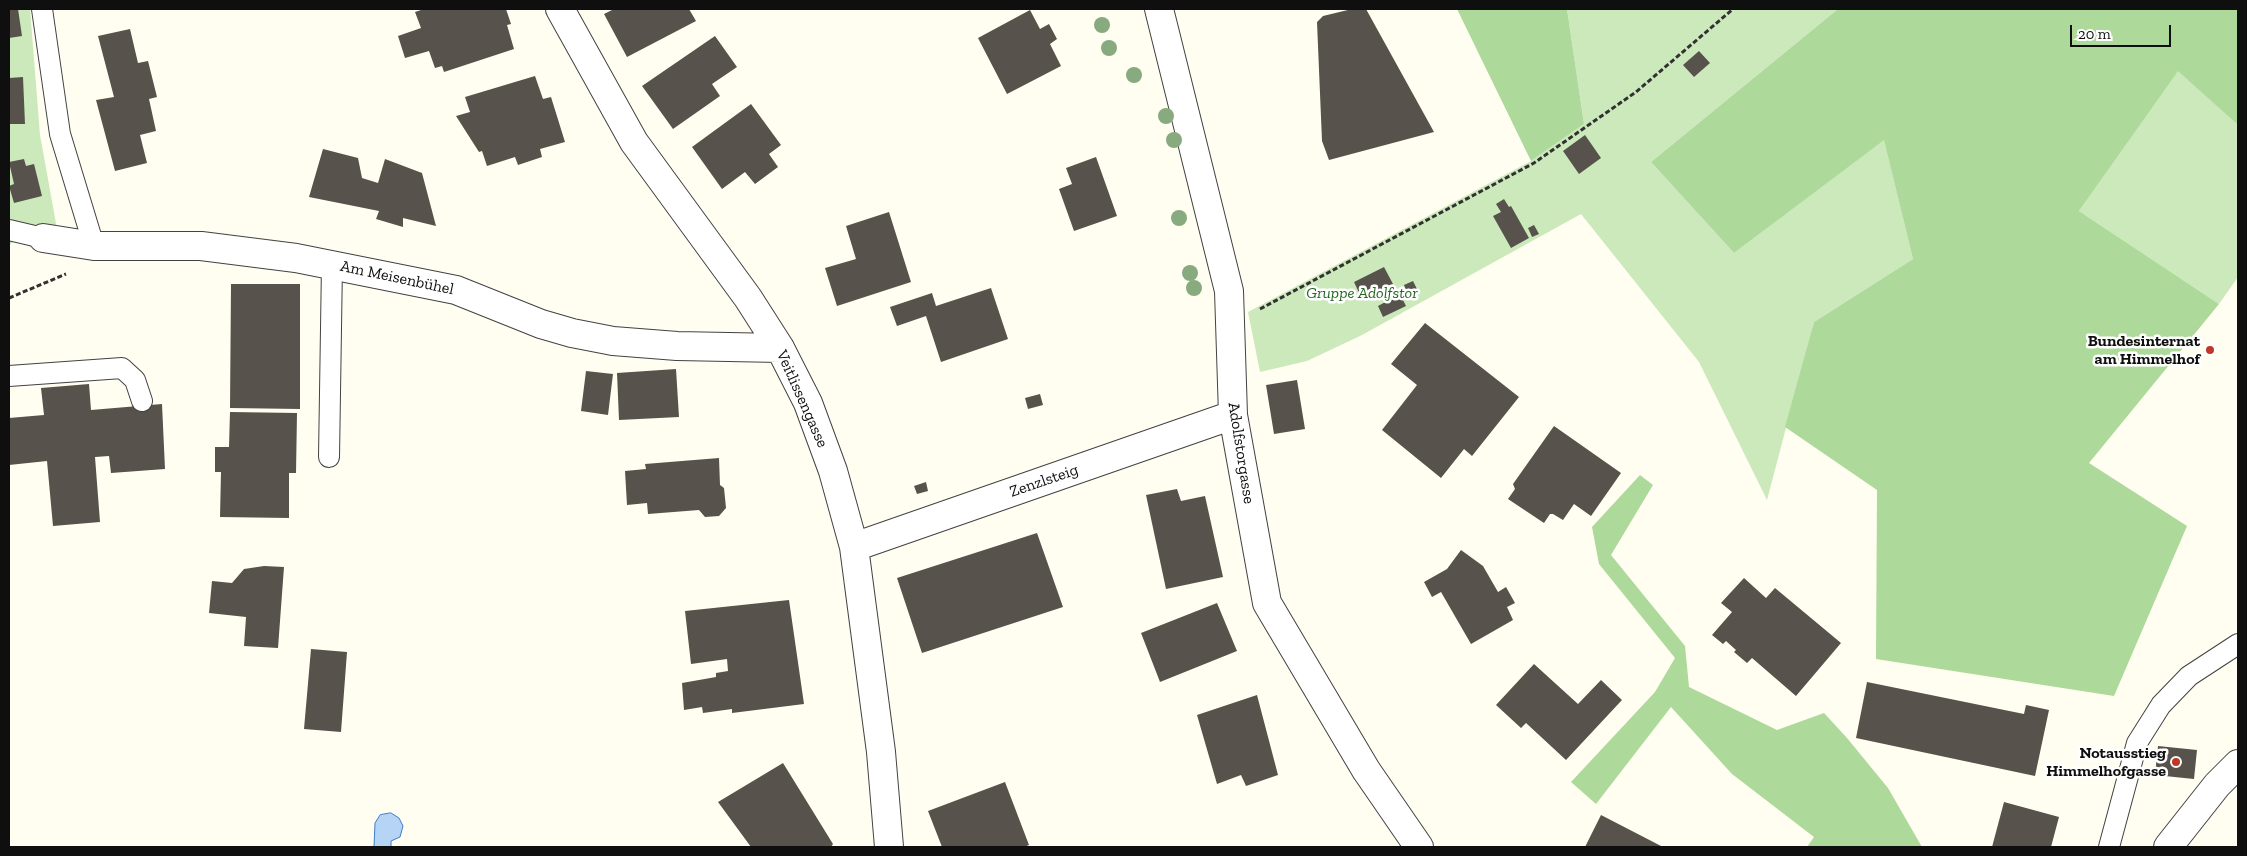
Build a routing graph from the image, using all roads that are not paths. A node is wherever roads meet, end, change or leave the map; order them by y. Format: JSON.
{"nodes":[{"id":1,"x":42,"y":9,"type":"edge"},
{"id":2,"x":560,"y":9,"type":"edge"},
{"id":3,"x":1156,"y":13,"type":"edge"},
{"id":4,"x":9,"y":230,"type":"edge"},
{"id":5,"x":43,"y":238,"type":"joint"},
{"id":6,"x":94,"y":246,"type":"junction"},
{"id":7,"x":332,"y":264,"type":"junction"},
{"id":8,"x":780,"y":348,"type":"junction"},
{"id":9,"x":9,"y":376,"type":"edge"},
{"id":10,"x":142,"y":401,"type":"dead end"},
{"id":11,"x":1233,"y":415,"type":"junction"},
{"id":12,"x":329,"y":458,"type":"dead end"},
{"id":13,"x":854,"y":547,"type":"junction"},
{"id":14,"x":2238,"y":644,"type":"edge"},
{"id":15,"x":2238,"y":764,"type":"edge"},
{"id":16,"x":889,"y":847,"type":"edge"},
{"id":17,"x":1419,"y":847,"type":"edge"},
{"id":18,"x":2110,"y":847,"type":"edge"},
{"id":19,"x":2168,"y":847,"type":"edge"}],
"edges":[{"from":1,"to":6,"type":"lane"},
{"from":2,"to":8,"type":"street","name":"Veitlissengasse"},
{"from":3,"to":11,"type":"street","name":"Adolfstorgasse"},
{"from":4,"to":5,"type":"lane","name":"Am Meisenbühel"},
{"from":5,"to":6,"type":"street","name":"Am Meisenbühel"},
{"from":6,"to":7,"type":"street","name":"Am Meisenbühel"},
{"from":7,"to":8,"type":"street","name":"Am Meisenbühel"},
{"from":7,"to":12,"type":"lane"},
{"from":8,"to":13,"type":"street","name":"Veitlissengasse"},
{"from":9,"to":10,"type":"lane"},
{"from":11,"to":13,"type":"street","name":"Zenzlsteig"},
{"from":11,"to":17,"type":"street","name":"Adolfstorgasse"},
{"from":13,"to":16,"type":"street","name":"Veitlissengasse"},
{"from":14,"to":18,"type":"lane"},
{"from":15,"to":19,"type":"street"}]}
